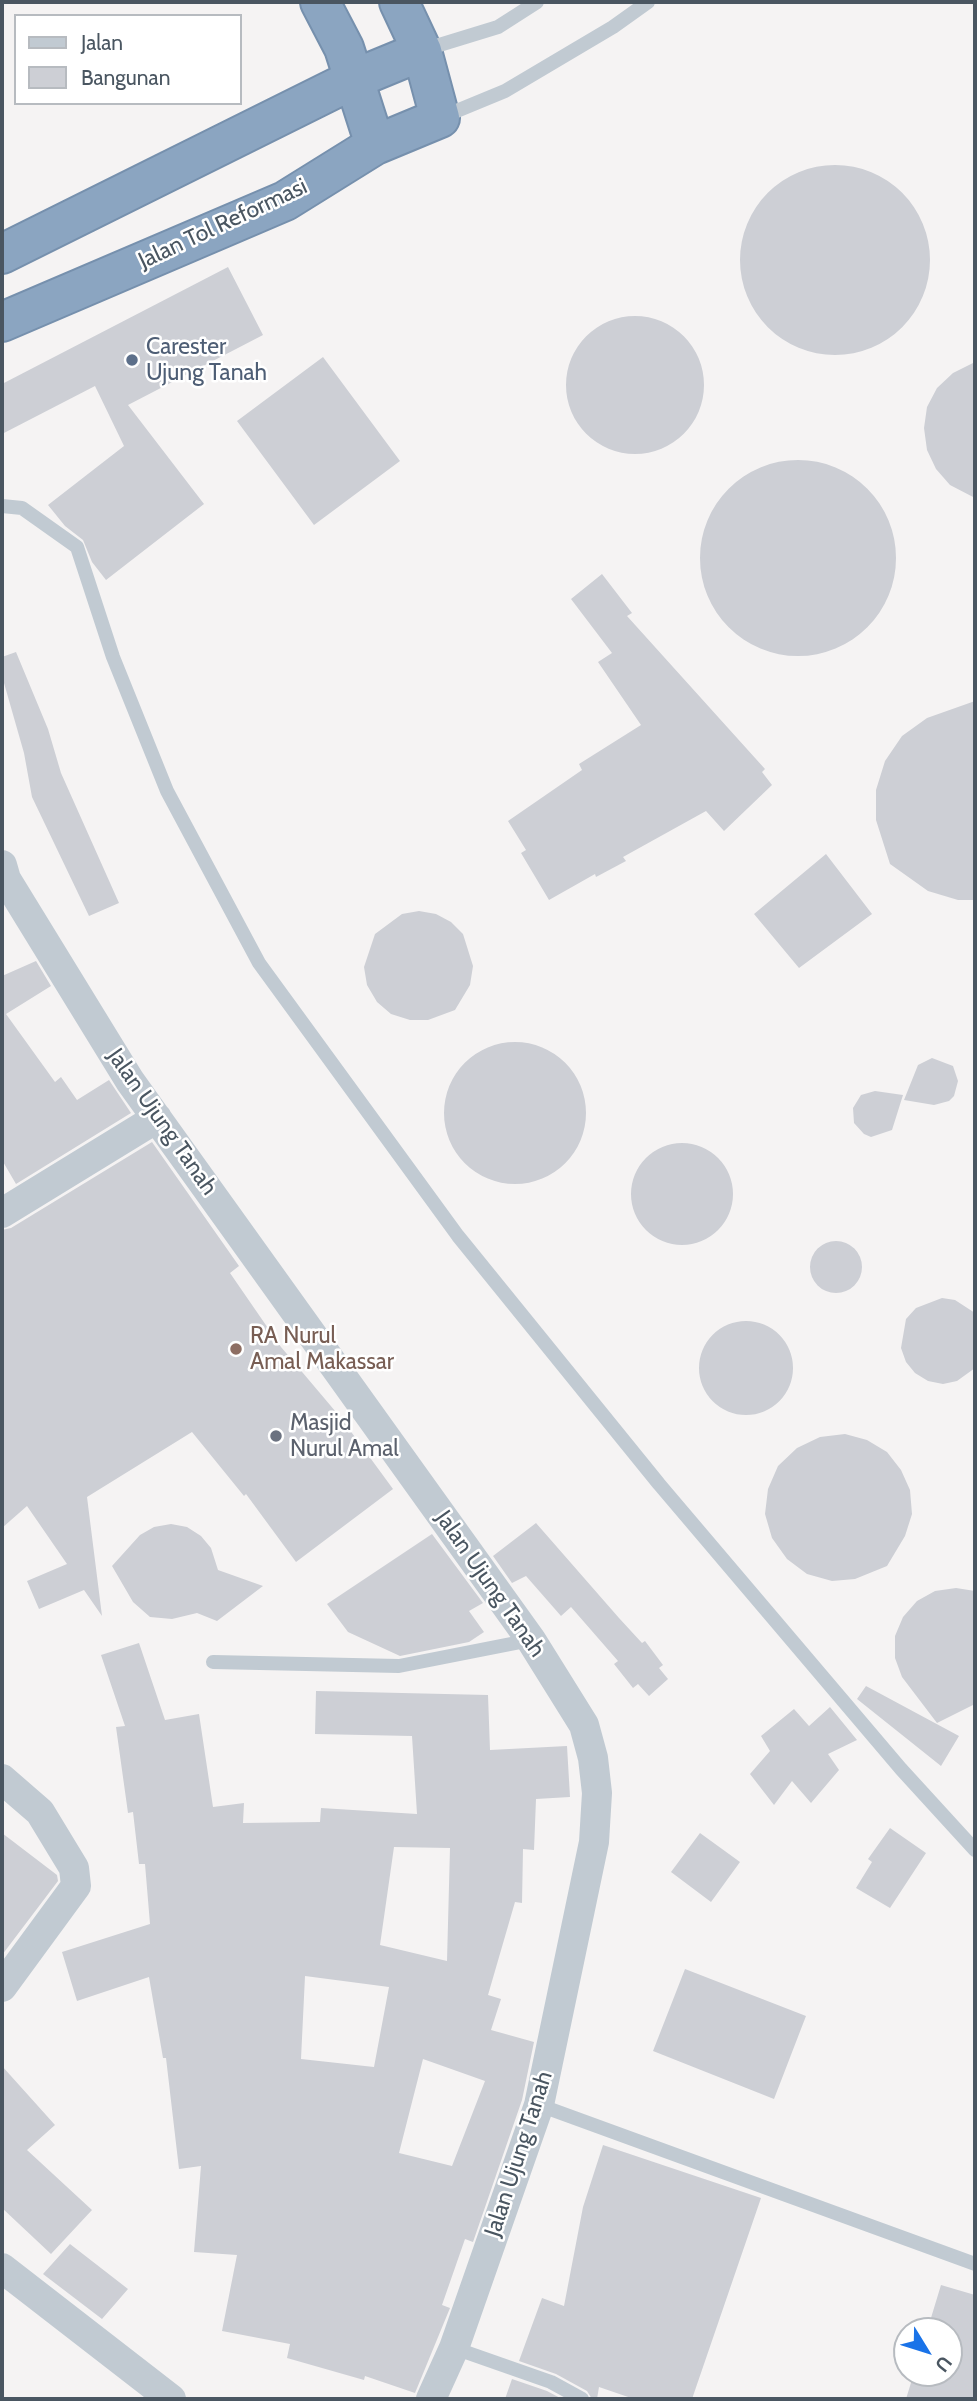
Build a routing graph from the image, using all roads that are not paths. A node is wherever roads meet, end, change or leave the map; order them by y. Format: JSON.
{"nodes":[{"id":1,"x":320,"y":2,"type":"edge"},
{"id":2,"x":399,"y":2,"type":"edge"},
{"id":3,"x":537,"y":2,"type":"edge"},
{"id":4,"x":648,"y":2,"type":"edge"},
{"id":5,"x":422,"y":51,"type":"junction"},
{"id":6,"x":354,"y":79,"type":"junction"},
{"id":7,"x":440,"y":118,"type":"junction"},
{"id":8,"x":375,"y":145,"type":"junction"},
{"id":9,"x":2,"y":254,"type":"edge"},
{"id":10,"x":2,"y":321,"type":"edge"},
{"id":11,"x":2,"y":506,"type":"edge"},
{"id":12,"x":3,"y":875,"type":"edge"},
{"id":13,"x":157,"y":1118,"type":"junction"},
{"id":14,"x":2,"y":1213,"type":"edge"},
{"id":15,"x":531,"y":1640,"type":"junction"},
{"id":16,"x":213,"y":1662,"type":"dead end"},
{"id":17,"x":2,"y":1779,"type":"edge"},
{"id":18,"x":975,"y":1850,"type":"edge"},
{"id":19,"x":2,"y":1987,"type":"edge"},
{"id":20,"x":539,"y":2105,"type":"junction"},
{"id":21,"x":975,"y":2263,"type":"edge"},
{"id":22,"x":2,"y":2267,"type":"edge"},
{"id":23,"x":454,"y":2348,"type":"junction"},
{"id":24,"x":171,"y":2399,"type":"edge"},
{"id":25,"x":432,"y":2399,"type":"edge"},
{"id":26,"x":582,"y":2399,"type":"edge"}],
"edges":[{"from":1,"to":6,"type":"highway"},
{"from":2,"to":5,"type":"highway"},
{"from":3,"to":5,"type":"lane"},
{"from":4,"to":7,"type":"lane"},
{"from":5,"to":6,"type":"highway"},
{"from":5,"to":7,"type":"highway"},
{"from":6,"to":8,"type":"highway"},
{"from":6,"to":9,"type":"highway"},
{"from":7,"to":8,"type":"highway","name":"Jalan Tol Reformasi"},
{"from":8,"to":10,"type":"highway","name":"Jalan Tol Reformasi"},
{"from":11,"to":18,"type":"lane"},
{"from":12,"to":13,"type":"street","name":"Jalan Ujung Tanah"},
{"from":13,"to":14,"type":"street"},
{"from":13,"to":15,"type":"street","name":"Jalan Ujung Tanah"},
{"from":15,"to":16,"type":"lane"},
{"from":15,"to":20,"type":"street","name":"Jalan Ujung Tanah"},
{"from":17,"to":19,"type":"street"},
{"from":20,"to":21,"type":"lane"},
{"from":20,"to":23,"type":"street","name":"Jalan Ujung Tanah"},
{"from":22,"to":24,"type":"street"},
{"from":23,"to":25,"type":"street","name":"Jalan Ujung Tanah"},
{"from":23,"to":26,"type":"lane"}]}
